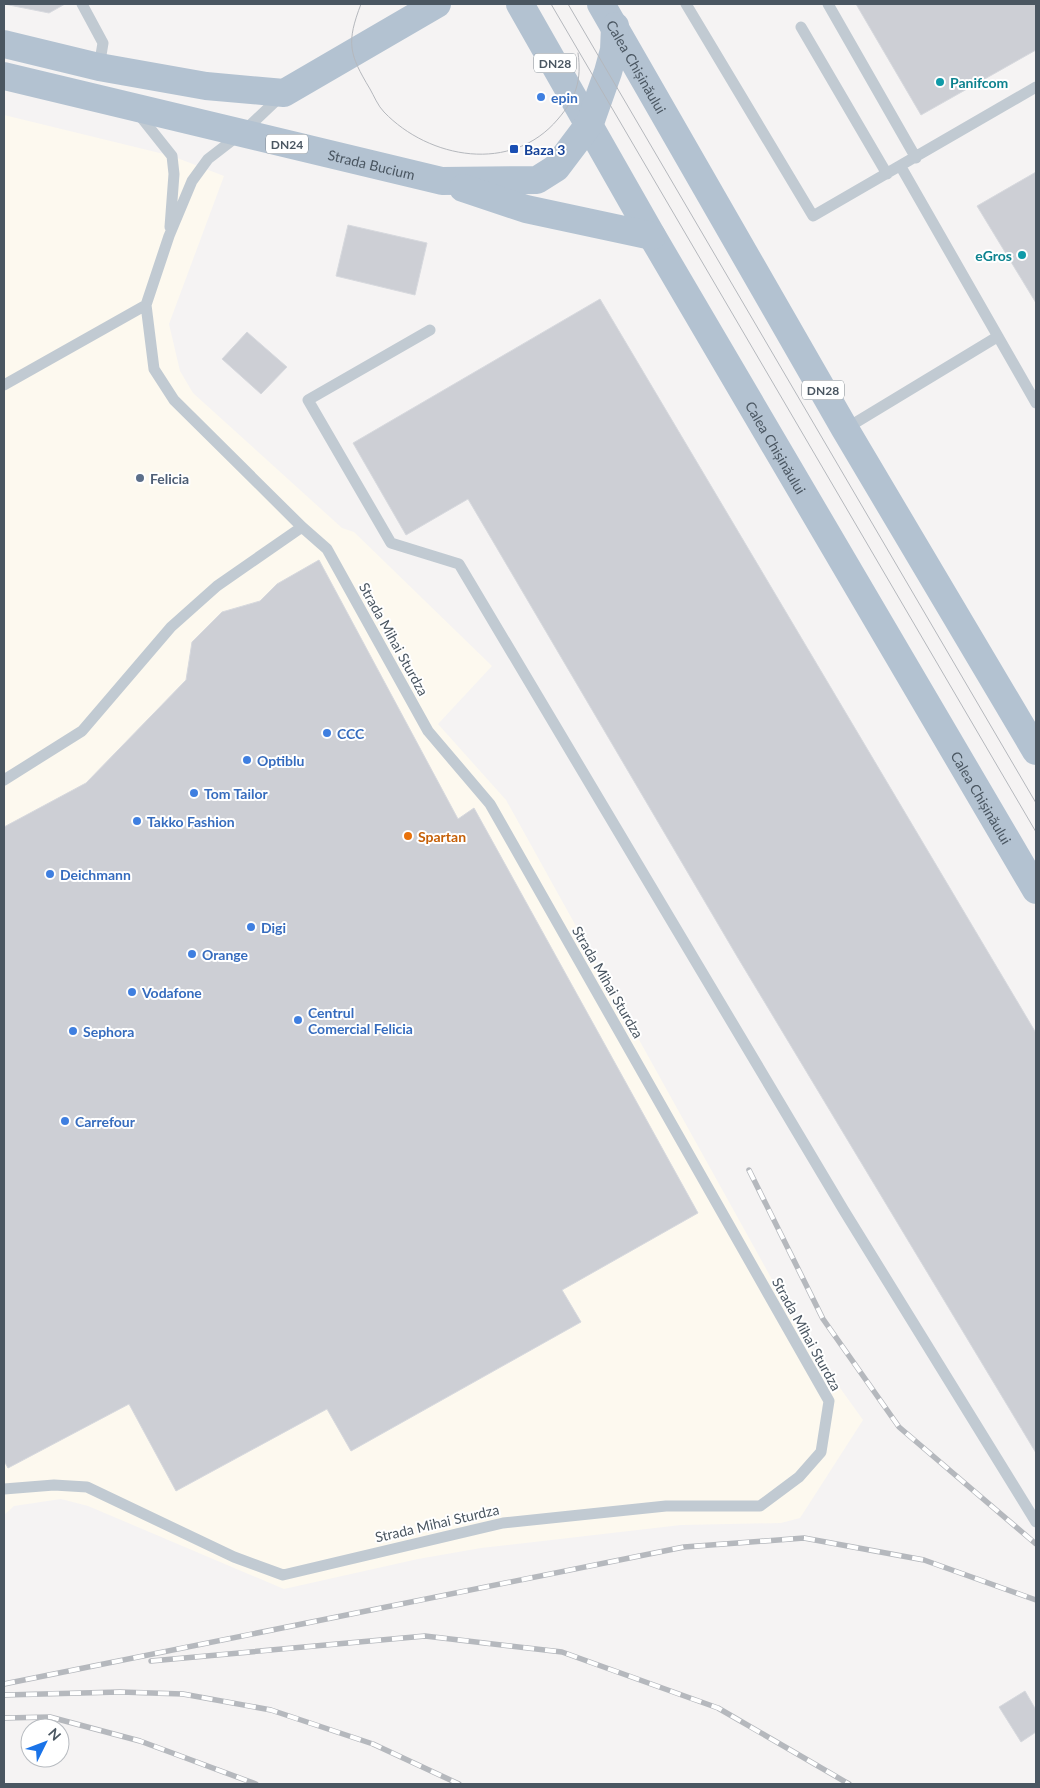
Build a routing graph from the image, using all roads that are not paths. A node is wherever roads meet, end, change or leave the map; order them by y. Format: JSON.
{"nodes":[{"id":1,"x":82,"y":4,"type":"edge"},
{"id":2,"x":436,"y":4,"type":"edge"},
{"id":3,"x":520,"y":4,"type":"edge"},
{"id":4,"x":686,"y":4,"type":"edge"},
{"id":5,"x":828,"y":4,"type":"edge"},
{"id":6,"x":609,"y":13,"type":"edge"},
{"id":7,"x":802,"y":27,"type":"dead end"},
{"id":8,"x":4,"y":44,"type":"edge"},
{"id":9,"x":99,"y":67,"type":"junction"},
{"id":10,"x":4,"y":76,"type":"edge"},
{"id":11,"x":1036,"y":87,"type":"edge"},
{"id":12,"x":284,"y":93,"type":"junction"},
{"id":13,"x":132,"y":106,"type":"junction"},
{"id":14,"x":590,"y":123,"type":"junction"},
{"id":15,"x":243,"y":132,"type":"junction"},
{"id":16,"x":916,"y":158,"type":"junction"},
{"id":17,"x":901,"y":167,"type":"junction"},
{"id":18,"x":887,"y":174,"type":"junction"},
{"id":19,"x":442,"y":181,"type":"junction"},
{"id":20,"x":169,"y":236,"type":"junction"},
{"id":21,"x":652,"y":236,"type":"junction"},
{"id":22,"x":146,"y":305,"type":"junction"},
{"id":23,"x":430,"y":330,"type":"dead end"},
{"id":24,"x":998,"y":337,"type":"junction"},
{"id":25,"x":4,"y":385,"type":"edge"},
{"id":26,"x":1036,"y":403,"type":"edge"},
{"id":27,"x":845,"y":428,"type":"junction"},
{"id":28,"x":302,"y":527,"type":"junction"},
{"id":29,"x":1036,"y":751,"type":"edge"},
{"id":30,"x":4,"y":780,"type":"edge"},
{"id":31,"x":1036,"y":890,"type":"edge"},
{"id":32,"x":4,"y":1489,"type":"edge"},
{"id":33,"x":1036,"y":1522,"type":"edge"}],
"edges":[{"from":1,"to":9,"type":"lane"},
{"from":2,"to":12,"type":"main road"},
{"from":3,"to":14,"type":"main road","name":"Calea Chișinăului","number":"DN28"},
{"from":4,"to":18,"type":"lane"},
{"from":5,"to":16,"type":"lane"},
{"from":6,"to":14,"type":"main road","name":"Strada Bucium","number":"DN24"},
{"from":6,"to":27,"type":"main road","name":"Calea Chișinăului","number":"DN28"},
{"from":7,"to":18,"type":"lane"},
{"from":8,"to":9,"type":"main road"},
{"from":9,"to":12,"type":"main road"},
{"from":10,"to":13,"type":"main road","name":"Strada Bucium","number":"DN24"},
{"from":11,"to":16,"type":"lane"},
{"from":12,"to":15,"type":"lane","name":"Strada Mihai Sturdza"},
{"from":13,"to":15,"type":"main road","name":"Strada Bucium","number":"DN24"},
{"from":13,"to":20,"type":"lane","name":"Strada Mihai Sturdza"},
{"from":14,"to":19,"type":"main road","name":"Strada Bucium","number":"DN24"},
{"from":14,"to":21,"type":"main road","name":"Calea Chișinăului","number":"DN28"},
{"from":15,"to":19,"type":"main road","name":"Strada Bucium","number":"DN24"},
{"from":15,"to":20,"type":"lane","name":"Strada Mihai Sturdza"},
{"from":16,"to":17,"type":"lane"},
{"from":17,"to":18,"type":"lane"},
{"from":17,"to":24,"type":"lane"},
{"from":19,"to":21,"type":"main road","number":"DN24"},
{"from":20,"to":22,"type":"lane","name":"Strada Mihai Sturdza"},
{"from":21,"to":31,"type":"main road","name":"Calea Chișinăului","number":"DN28"},
{"from":22,"to":25,"type":"lane"},
{"from":22,"to":28,"type":"lane","name":"Strada Mihai Sturdza"},
{"from":23,"to":33,"type":"lane"},
{"from":24,"to":26,"type":"lane"},
{"from":24,"to":27,"type":"lane"},
{"from":27,"to":29,"type":"main road","name":"Calea Chișinăului","number":"DN28"},
{"from":28,"to":30,"type":"lane"},
{"from":28,"to":32,"type":"lane","name":"Strada Mihai Sturdza"}]}
